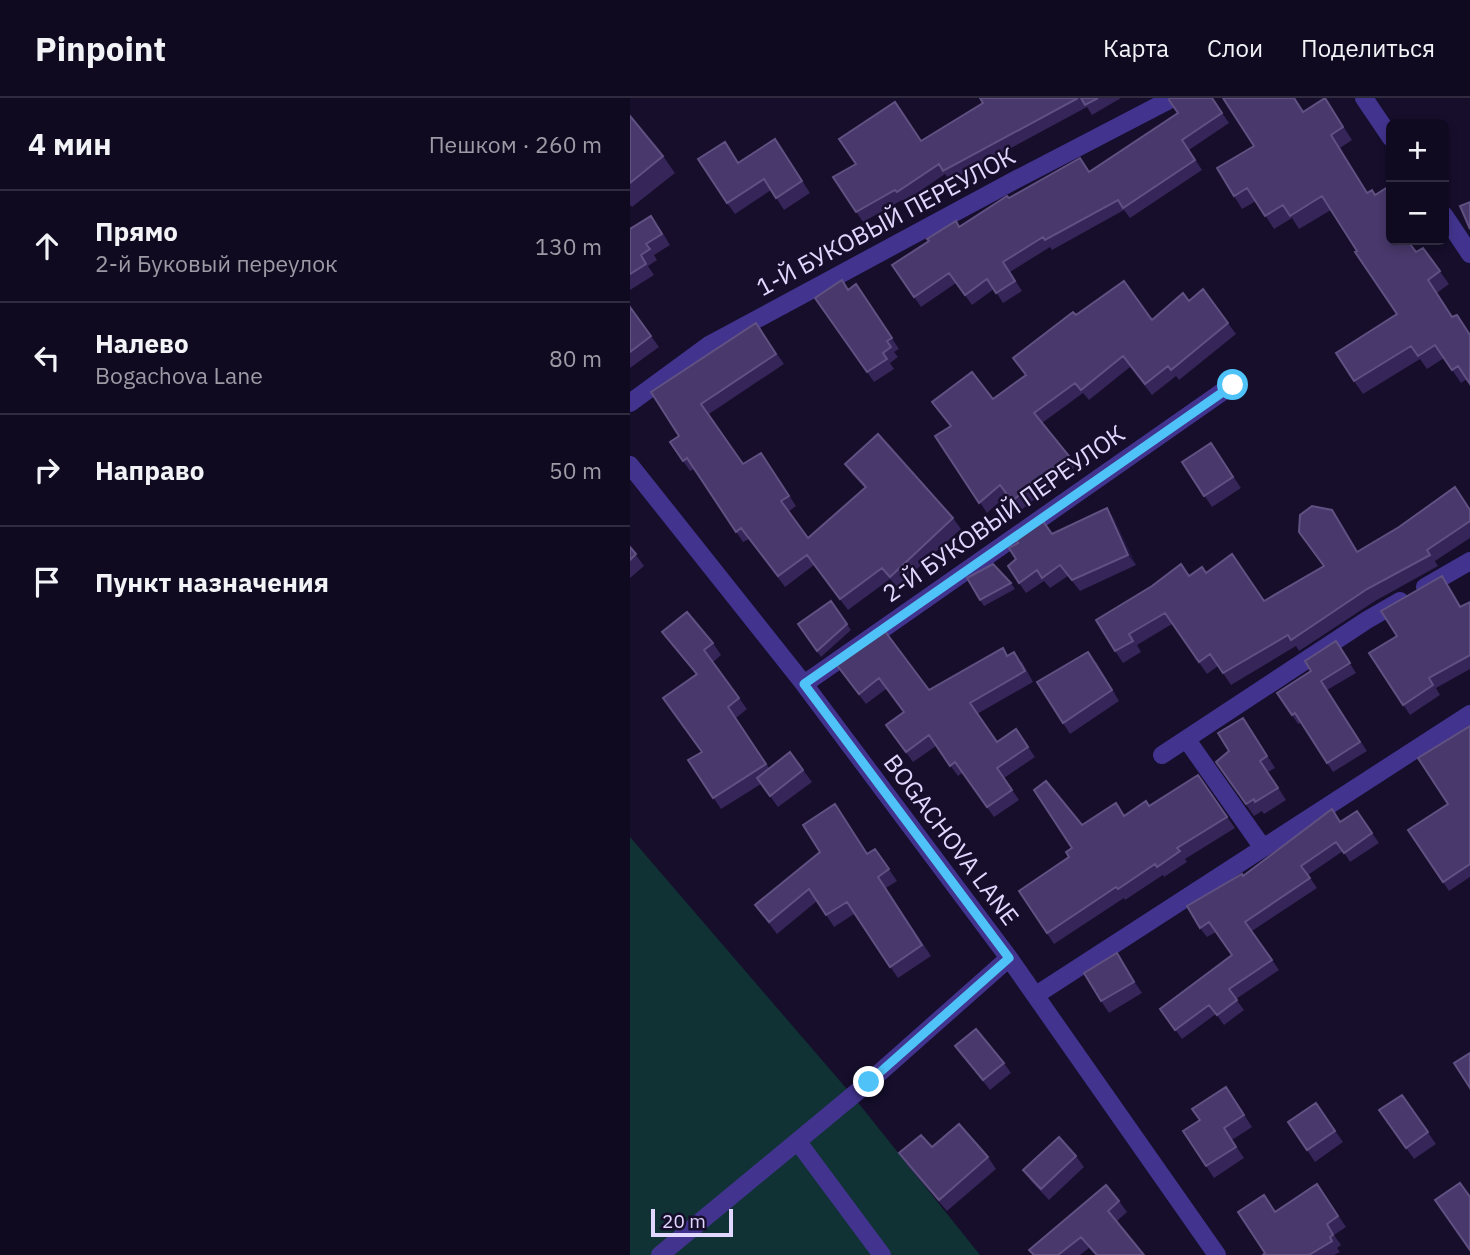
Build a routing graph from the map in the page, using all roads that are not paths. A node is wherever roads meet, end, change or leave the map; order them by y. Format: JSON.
{"nodes":[{"id":1,"x":1173,"y":98,"type":"edge"},
{"id":2,"x":1364,"y":98,"type":"edge"},
{"id":3,"x":1386,"y":131,"type":"edge"},
{"id":4,"x":1449,"y":222,"type":"edge"},
{"id":5,"x":1470,"y":254,"type":"edge"},
{"id":6,"x":1233,"y":385,"type":"dead end"},
{"id":7,"x":630,"y":403,"type":"edge"},
{"id":8,"x":630,"y":465,"type":"edge"},
{"id":9,"x":1470,"y":561,"type":"edge"},
{"id":10,"x":804,"y":684,"type":"junction"},
{"id":11,"x":1470,"y":714,"type":"edge"},
{"id":12,"x":1187,"y":740,"type":"junction"},
{"id":13,"x":1162,"y":755,"type":"dead end"},
{"id":14,"x":1263,"y":848,"type":"junction"},
{"id":15,"x":1009,"y":958,"type":"junction"},
{"id":16,"x":1036,"y":995,"type":"junction"},
{"id":17,"x":797,"y":1142,"type":"junction"},
{"id":18,"x":660,"y":1255,"type":"edge"},
{"id":19,"x":882,"y":1255,"type":"edge"},
{"id":20,"x":1217,"y":1255,"type":"edge"}],
"edges":[{"from":1,"to":7,"type":"street","name":"1-Й БУКОВЫЙ ПЕРЕУЛОК"},
{"from":2,"to":3,"type":"street"},
{"from":4,"to":5,"type":"street"},
{"from":6,"to":10,"type":"street","name":"2-Й БУКОВЫЙ ПЕРЕУЛОК"},
{"from":8,"to":10,"type":"street","name":"BOGACHOVA LANE"},
{"from":9,"to":12,"type":"street"},
{"from":10,"to":15,"type":"street","name":"BOGACHOVA LANE"},
{"from":11,"to":14,"type":"street"},
{"from":12,"to":13,"type":"street"},
{"from":12,"to":14,"type":"street"},
{"from":14,"to":16,"type":"street"},
{"from":15,"to":16,"type":"street","name":"BOGACHOVA LANE"},
{"from":15,"to":17,"type":"street"},
{"from":16,"to":20,"type":"street","name":"BOGACHOVA LANE"},
{"from":17,"to":18,"type":"street"},
{"from":17,"to":19,"type":"street"}]}
